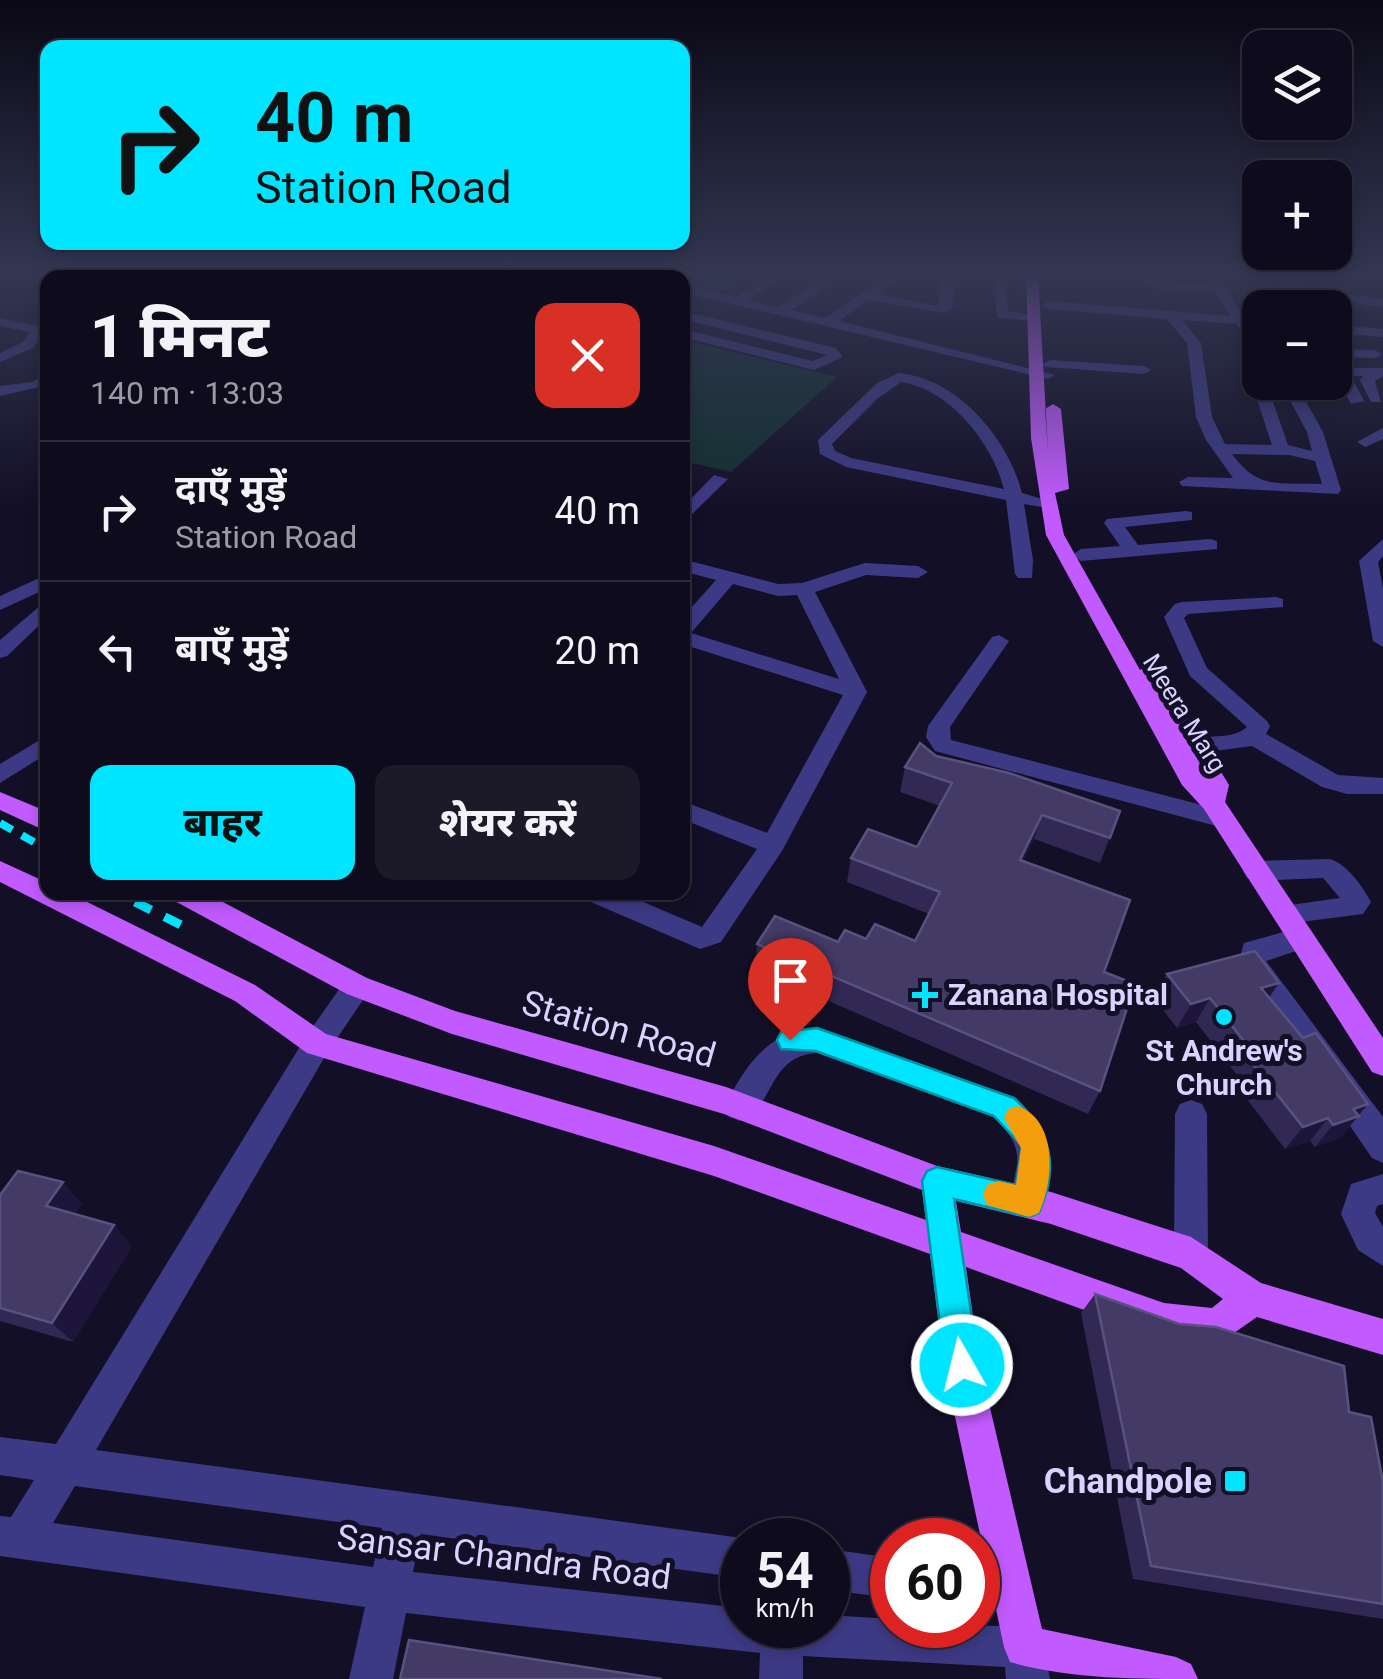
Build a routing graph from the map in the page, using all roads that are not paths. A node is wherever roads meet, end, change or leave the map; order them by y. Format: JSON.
{"nodes":[{"id":1,"x":759,"y":352,"type":"edge"},
{"id":2,"x":833,"y":352,"type":"edge"},
{"id":3,"x":964,"y":352,"type":"edge"},
{"id":4,"x":1043,"y":352,"type":"edge"},
{"id":5,"x":1195,"y":352,"type":"edge"},
{"id":6,"x":1352,"y":358,"type":"edge"},
{"id":7,"x":1380,"y":366,"type":"edge"},
{"id":8,"x":1044,"y":370,"type":"junction"},
{"id":9,"x":1144,"y":370,"type":"dead end"},
{"id":10,"x":40,"y":383,"type":"edge"},
{"id":11,"x":0,"y":391,"type":"edge"},
{"id":12,"x":1377,"y":392,"type":"edge"},
{"id":13,"x":1265,"y":400,"type":"edge"},
{"id":14,"x":1297,"y":400,"type":"edge"},
{"id":15,"x":1356,"y":401,"type":"dead end"},
{"id":16,"x":1383,"y":433,"type":"edge"},
{"id":17,"x":1366,"y":442,"type":"dead end"},
{"id":18,"x":1220,"y":450,"type":"junction"},
{"id":19,"x":1282,"y":450,"type":"junction"},
{"id":20,"x":1323,"y":458,"type":"junction"},
{"id":21,"x":720,"y":479,"type":"dead end"},
{"id":22,"x":1188,"y":482,"type":"dead end"},
{"id":23,"x":1252,"y":484,"type":"junction"},
{"id":24,"x":1010,"y":497,"type":"junction"},
{"id":25,"x":1046,"y":503,"type":"junction"},
{"id":26,"x":690,"y":511,"type":"edge"},
{"id":27,"x":1186,"y":516,"type":"dead end"},
{"id":28,"x":1210,"y":545,"type":"dead end"},
{"id":29,"x":1383,"y":546,"type":"edge"},
{"id":30,"x":1133,"y":551,"type":"junction"},
{"id":31,"x":1081,"y":555,"type":"junction"},
{"id":32,"x":690,"y":568,"type":"edge"},
{"id":33,"x":918,"y":572,"type":"dead end"},
{"id":34,"x":1025,"y":574,"type":"dead end"},
{"id":35,"x":726,"y":579,"type":"junction"},
{"id":36,"x":40,"y":584,"type":"edge"},
{"id":37,"x":804,"y":589,"type":"junction"},
{"id":38,"x":1377,"y":596,"type":"edge"},
{"id":39,"x":1276,"y":602,"type":"dead end"},
{"id":40,"x":0,"y":604,"type":"edge"},
{"id":41,"x":40,"y":613,"type":"edge"},
{"id":42,"x":690,"y":624,"type":"edge"},
{"id":43,"x":690,"y":637,"type":"edge"},
{"id":44,"x":999,"y":641,"type":"dead end"},
{"id":45,"x":1383,"y":641,"type":"edge"},
{"id":46,"x":0,"y":652,"type":"edge"},
{"id":47,"x":856,"y":692,"type":"junction"},
{"id":48,"x":1255,"y":737,"type":"junction"},
{"id":49,"x":1193,"y":746,"type":"junction"},
{"id":50,"x":40,"y":748,"type":"edge"},
{"id":51,"x":0,"y":775,"type":"edge"},
{"id":52,"x":1383,"y":786,"type":"edge"},
{"id":53,"x":0,"y":800,"type":"edge"},
{"id":54,"x":1217,"y":810,"type":"junction"},
{"id":55,"x":690,"y":813,"type":"edge"},
{"id":56,"x":40,"y":820,"type":"edge"},
{"id":57,"x":772,"y":844,"type":"junction"},
{"id":58,"x":0,"y":871,"type":"edge"},
{"id":59,"x":1256,"y":871,"type":"junction"},
{"id":60,"x":40,"y":891,"type":"edge"},
{"id":61,"x":58,"y":900,"type":"edge"},
{"id":62,"x":206,"y":900,"type":"edge"},
{"id":63,"x":612,"y":900,"type":"edge"},
{"id":64,"x":1293,"y":926,"type":"junction"},
{"id":65,"x":1251,"y":957,"type":"junction"},
{"id":66,"x":1221,"y":966,"type":"edge"},
{"id":67,"x":357,"y":986,"type":"junction"},
{"id":68,"x":317,"y":1044,"type":"junction"},
{"id":69,"x":1383,"y":1063,"type":"edge"},
{"id":70,"x":740,"y":1107,"type":"junction"},
{"id":71,"x":1191,"y":1114,"type":"dead end"},
{"id":72,"x":1383,"y":1148,"type":"edge"},
{"id":73,"x":937,"y":1181,"type":"junction"},
{"id":74,"x":1383,"y":1189,"type":"edge"},
{"id":75,"x":1029,"y":1202,"type":"junction"},
{"id":76,"x":946,"y":1246,"type":"junction"},
{"id":77,"x":1383,"y":1250,"type":"edge"},
{"id":78,"x":1191,"y":1254,"type":"junction"},
{"id":79,"x":1252,"y":1298,"type":"junction"},
{"id":80,"x":1383,"y":1337,"type":"edge"},
{"id":81,"x":0,"y":1456,"type":"edge"},
{"id":82,"x":63,"y":1464,"type":"junction"},
{"id":83,"x":405,"y":1512,"type":"junction"},
{"id":84,"x":984,"y":1518,"type":"edge"},
{"id":85,"x":10,"y":1537,"type":"edge"},
{"id":86,"x":720,"y":1555,"type":"edge"},
{"id":87,"x":1000,"y":1589,"type":"edge"},
{"id":88,"x":390,"y":1590,"type":"junction"},
{"id":89,"x":720,"y":1627,"type":"edge"},
{"id":90,"x":850,"y":1642,"type":"edge"},
{"id":91,"x":781,"y":1648,"type":"edge"},
{"id":92,"x":1026,"y":1663,"type":"edge"},
{"id":93,"x":371,"y":1679,"type":"edge"},
{"id":94,"x":780,"y":1679,"type":"edge"},
{"id":95,"x":1176,"y":1679,"type":"edge"}],
"edges":[{"from":1,"to":2,"type":"street"},
{"from":3,"to":8,"type":"street"},
{"from":4,"to":8,"type":"main road","name":"Meera Marg"},
{"from":5,"to":18,"type":"street"},
{"from":6,"to":7,"type":"street"},
{"from":7,"to":12,"type":"street"},
{"from":7,"to":15,"type":"street"},
{"from":8,"to":9,"type":"street"},
{"from":8,"to":25,"type":"main road","name":"Meera Marg"},
{"from":8,"to":31,"type":"main road","name":"Meera Marg"},
{"from":10,"to":11,"type":"street"},
{"from":13,"to":19,"type":"street"},
{"from":14,"to":20,"type":"street"},
{"from":16,"to":17,"type":"street"},
{"from":18,"to":19,"type":"street"},
{"from":18,"to":23,"type":"street"},
{"from":19,"to":20,"type":"street"},
{"from":20,"to":23,"type":"street"},
{"from":21,"to":26,"type":"street"},
{"from":22,"to":23,"type":"street"},
{"from":24,"to":24,"type":"street"},
{"from":24,"to":25,"type":"street"},
{"from":24,"to":34,"type":"street"},
{"from":25,"to":54,"type":"main road","name":"Meera Marg"},
{"from":27,"to":30,"type":"street"},
{"from":28,"to":30,"type":"street"},
{"from":29,"to":38,"type":"street"},
{"from":30,"to":31,"type":"street"},
{"from":31,"to":49,"type":"main road","name":"Meera Marg"},
{"from":32,"to":35,"type":"street"},
{"from":33,"to":37,"type":"street"},
{"from":35,"to":37,"type":"street"},
{"from":35,"to":42,"type":"street"},
{"from":36,"to":40,"type":"street"},
{"from":37,"to":47,"type":"street"},
{"from":38,"to":45,"type":"street"},
{"from":39,"to":48,"type":"street"},
{"from":41,"to":46,"type":"street"},
{"from":43,"to":47,"type":"street"},
{"from":44,"to":54,"type":"street"},
{"from":47,"to":57,"type":"street"},
{"from":48,"to":49,"type":"street"},
{"from":48,"to":52,"type":"street"},
{"from":49,"to":54,"type":"main road","name":"Meera Marg"},
{"from":50,"to":51,"type":"street"},
{"from":53,"to":56,"type":"main road"},
{"from":54,"to":59,"type":"main road"},
{"from":55,"to":57,"type":"street"},
{"from":57,"to":63,"type":"street"},
{"from":58,"to":60,"type":"main road"},
{"from":59,"to":64,"type":"main road"},
{"from":59,"to":64,"type":"street"},
{"from":61,"to":68,"type":"main road"},
{"from":62,"to":67,"type":"main road","name":"Station Road"},
{"from":64,"to":65,"type":"street"},
{"from":64,"to":69,"type":"main road"},
{"from":65,"to":66,"type":"street"},
{"from":65,"to":72,"type":"street"},
{"from":67,"to":68,"type":"street"},
{"from":67,"to":70,"type":"main road","name":"Station Road"},
{"from":68,"to":76,"type":"main road"},
{"from":68,"to":82,"type":"street"},
{"from":70,"to":73,"type":"main road","name":"Station Road"},
{"from":70,"to":75,"type":"street"},
{"from":71,"to":78,"type":"street"},
{"from":73,"to":75,"type":"main road","name":"Station Road"},
{"from":73,"to":76,"type":"main road"},
{"from":74,"to":77,"type":"street"},
{"from":75,"to":78,"type":"main road","name":"Station Road"},
{"from":76,"to":79,"type":"main road"},
{"from":76,"to":84,"type":"main road"},
{"from":78,"to":79,"type":"main road","name":"Station Road"},
{"from":79,"to":80,"type":"main road","name":"Station Road"},
{"from":81,"to":82,"type":"street","name":"Sansar Chandra Road"},
{"from":82,"to":83,"type":"street","name":"Sansar Chandra Road"},
{"from":82,"to":85,"type":"street"},
{"from":83,"to":86,"type":"street","name":"Sansar Chandra Road"},
{"from":83,"to":88,"type":"street"},
{"from":85,"to":88,"type":"street","name":"Sansar Chandra Road"},
{"from":87,"to":92,"type":"main road"},
{"from":88,"to":89,"type":"street","name":"Sansar Chandra Road"},
{"from":88,"to":93,"type":"street"},
{"from":90,"to":92,"type":"street","name":"Sansar Chandra Road"},
{"from":91,"to":94,"type":"street"},
{"from":92,"to":95,"type":"main road","name":"Sansar Chandra Road"}]}
